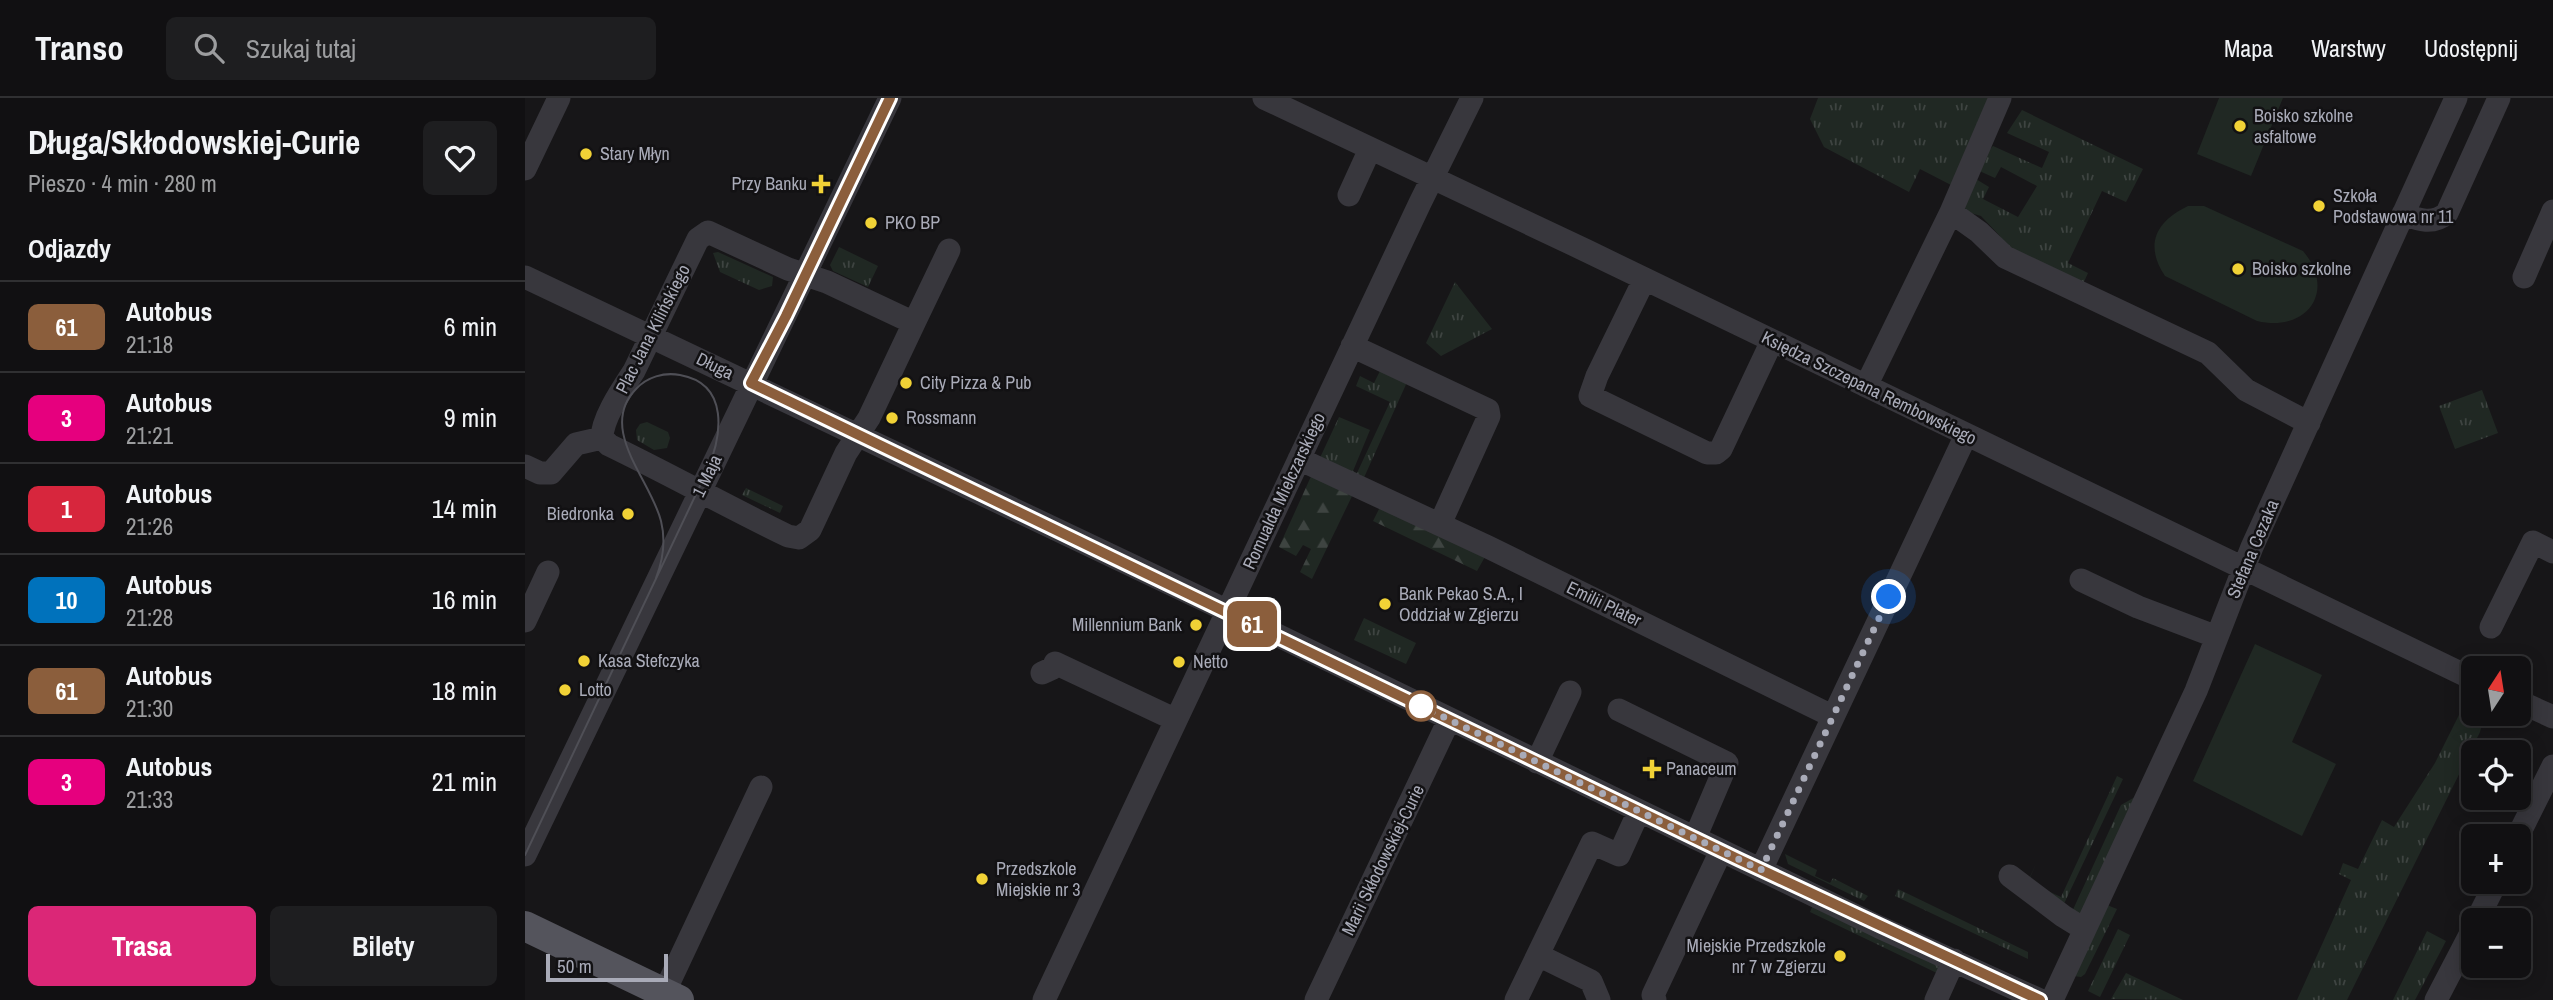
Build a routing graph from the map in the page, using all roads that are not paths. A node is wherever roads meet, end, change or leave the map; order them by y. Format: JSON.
{"nodes":[{"id":1,"x":559,"y":98,"type":"edge"},
{"id":2,"x":890,"y":98,"type":"edge"},
{"id":3,"x":1264,"y":98,"type":"edge"},
{"id":4,"x":1472,"y":98,"type":"edge"},
{"id":5,"x":2000,"y":98,"type":"edge"},
{"id":6,"x":2456,"y":98,"type":"edge"},
{"id":7,"x":2499,"y":98,"type":"edge"},
{"id":8,"x":532,"y":139,"type":"edge"},
{"id":9,"x":1370,"y":149,"type":"junction"},
{"id":10,"x":525,"y":169,"type":"edge"},
{"id":11,"x":1433,"y":178,"type":"junction"},
{"id":12,"x":1349,"y":195,"type":"dead end"},
{"id":13,"x":1951,"y":212,"type":"junction"},
{"id":14,"x":2403,"y":214,"type":"junction"},
{"id":15,"x":2552,"y":217,"type":"edge"},
{"id":16,"x":949,"y":250,"type":"dead end"},
{"id":17,"x":806,"y":275,"type":"junction"},
{"id":18,"x":525,"y":277,"type":"edge"},
{"id":19,"x":2524,"y":277,"type":"dead end"},
{"id":20,"x":1644,"y":280,"type":"junction"},
{"id":21,"x":914,"y":323,"type":"junction"},
{"id":22,"x":651,"y":335,"type":"junction"},
{"id":23,"x":1772,"y":341,"type":"junction"},
{"id":24,"x":1352,"y":346,"type":"junction"},
{"id":25,"x":751,"y":383,"type":"junction"},
{"id":26,"x":1865,"y":386,"type":"junction"},
{"id":27,"x":2309,"y":423,"type":"junction"},
{"id":28,"x":858,"y":435,"type":"junction"},
{"id":29,"x":1966,"y":435,"type":"junction"},
{"id":30,"x":602,"y":438,"type":"junction"},
{"id":31,"x":1299,"y":459,"type":"junction"},
{"id":32,"x":525,"y":466,"type":"edge"},
{"id":33,"x":700,"y":491,"type":"junction"},
{"id":34,"x":1440,"y":524,"type":"junction"},
{"id":35,"x":2553,"y":551,"type":"edge"},
{"id":36,"x":2244,"y":567,"type":"junction"},
{"id":37,"x":548,"y":572,"type":"dead end"},
{"id":38,"x":2081,"y":580,"type":"dead end"},
{"id":39,"x":1227,"y":611,"type":"junction"},
{"id":40,"x":525,"y":621,"type":"edge"},
{"id":41,"x":2491,"y":627,"type":"dead end"},
{"id":42,"x":2217,"y":637,"type":"junction"},
{"id":43,"x":1042,"y":673,"type":"dead end"},
{"id":44,"x":2461,"y":673,"type":"edge"},
{"id":45,"x":1570,"y":692,"type":"dead end"},
{"id":46,"x":2531,"y":707,"type":"edge"},
{"id":47,"x":1619,"y":710,"type":"dead end"},
{"id":48,"x":1832,"y":716,"type":"junction"},
{"id":49,"x":2553,"y":717,"type":"edge"},
{"id":50,"x":1176,"y":720,"type":"junction"},
{"id":51,"x":1449,"y":720,"type":"junction"},
{"id":52,"x":1537,"y":762,"type":"junction"},
{"id":53,"x":2553,"y":766,"type":"edge"},
{"id":54,"x":761,"y":787,"type":"dead end"},
{"id":55,"x":1639,"y":811,"type":"junction"},
{"id":56,"x":2524,"y":824,"type":"edge"},
{"id":57,"x":1695,"y":838,"type":"junction"},
{"id":58,"x":1721,"y":851,"type":"junction"},
{"id":59,"x":525,"y":855,"type":"edge"},
{"id":60,"x":1761,"y":870,"type":"junction"},
{"id":61,"x":2010,"y":876,"type":"dead end"},
{"id":62,"x":525,"y":926,"type":"edge"},
{"id":63,"x":2084,"y":929,"type":"junction"},
{"id":64,"x":2461,"y":952,"type":"edge"},
{"id":65,"x":1538,"y":955,"type":"junction"},
{"id":66,"x":1954,"y":960,"type":"junction"},
{"id":67,"x":671,"y":997,"type":"edge"},
{"id":68,"x":1044,"y":1000,"type":"edge"},
{"id":69,"x":1316,"y":1000,"type":"edge"},
{"id":70,"x":1516,"y":1000,"type":"edge"},
{"id":71,"x":1599,"y":1000,"type":"edge"},
{"id":72,"x":1655,"y":1000,"type":"edge"},
{"id":73,"x":1935,"y":1000,"type":"edge"},
{"id":74,"x":2040,"y":1000,"type":"edge"},
{"id":75,"x":2052,"y":1000,"type":"edge"},
{"id":76,"x":2436,"y":1000,"type":"edge"}],
"edges":[{"from":1,"to":8,"type":"street"},
{"from":2,"to":17,"type":"street","name":"1 Maja"},
{"from":3,"to":9,"type":"street","name":"Księdza Szczepana Rembowskiego"},
{"from":4,"to":11,"type":"street","name":"Romualda Mielczarskiego"},
{"from":5,"to":13,"type":"street"},
{"from":6,"to":14,"type":"street","name":"Stefana Cezaka"},
{"from":7,"to":14,"type":"street"},
{"from":8,"to":10,"type":"street"},
{"from":9,"to":11,"type":"street","name":"Księdza Szczepana Rembowskiego"},
{"from":9,"to":12,"type":"street"},
{"from":11,"to":20,"type":"street","name":"Księdza Szczepana Rembowskiego"},
{"from":11,"to":24,"type":"street","name":"Romualda Mielczarskiego"},
{"from":13,"to":26,"type":"street"},
{"from":13,"to":27,"type":"street"},
{"from":14,"to":27,"type":"street","name":"Stefana Cezaka"},
{"from":15,"to":19,"type":"street"},
{"from":16,"to":21,"type":"street"},
{"from":17,"to":21,"type":"street","name":"Plac Jana Kilińskiego"},
{"from":17,"to":22,"type":"street","name":"Plac Jana Kilińskiego"},
{"from":17,"to":25,"type":"street","name":"1 Maja"},
{"from":18,"to":22,"type":"street","name":"Długa"},
{"from":20,"to":23,"type":"street","name":"Księdza Szczepana Rembowskiego"},
{"from":20,"to":23,"type":"street"},
{"from":21,"to":28,"type":"street"},
{"from":22,"to":25,"type":"street","name":"Długa"},
{"from":22,"to":30,"type":"street","name":"Plac Jana Kilińskiego"},
{"from":23,"to":26,"type":"street","name":"Księdza Szczepana Rembowskiego"},
{"from":24,"to":31,"type":"street","name":"Romualda Mielczarskiego"},
{"from":24,"to":34,"type":"street"},
{"from":25,"to":28,"type":"street","name":"Długa"},
{"from":25,"to":33,"type":"street","name":"1 Maja"},
{"from":26,"to":29,"type":"street","name":"Księdza Szczepana Rembowskiego"},
{"from":27,"to":36,"type":"street","name":"Stefana Cezaka"},
{"from":28,"to":33,"type":"street"},
{"from":28,"to":39,"type":"street","name":"Długa"},
{"from":29,"to":36,"type":"street","name":"Księdza Szczepana Rembowskiego"},
{"from":29,"to":48,"type":"street"},
{"from":30,"to":32,"type":"street"},
{"from":30,"to":33,"type":"street"},
{"from":31,"to":34,"type":"street","name":"Emilii Plater"},
{"from":31,"to":39,"type":"street","name":"Romualda Mielczarskiego"},
{"from":33,"to":59,"type":"street","name":"1 Maja"},
{"from":34,"to":48,"type":"street","name":"Emilii Plater"},
{"from":35,"to":41,"type":"street"},
{"from":36,"to":42,"type":"street","name":"Stefana Cezaka"},
{"from":36,"to":44,"type":"street","name":"Księdza Szczepana Rembowskiego"},
{"from":37,"to":40,"type":"street"},
{"from":38,"to":42,"type":"street"},
{"from":39,"to":50,"type":"street","name":"Romualda Mielczarskiego"},
{"from":39,"to":51,"type":"street","name":"Długa"},
{"from":42,"to":63,"type":"street","name":"Stefana Cezaka"},
{"from":43,"to":50,"type":"street"},
{"from":45,"to":52,"type":"street"},
{"from":46,"to":49,"type":"street"},
{"from":47,"to":57,"type":"street"},
{"from":48,"to":60,"type":"street"},
{"from":50,"to":68,"type":"street","name":"Romualda Mielczarskiego"},
{"from":51,"to":52,"type":"street","name":"Długa"},
{"from":51,"to":69,"type":"street","name":"Marii Skłodowskiej-Curie"},
{"from":52,"to":55,"type":"street","name":"Długa"},
{"from":53,"to":56,"type":"street"},
{"from":54,"to":67,"type":"street"},
{"from":55,"to":57,"type":"street","name":"Długa"},
{"from":55,"to":65,"type":"street"},
{"from":57,"to":58,"type":"street","name":"Długa"},
{"from":58,"to":60,"type":"street","name":"Długa"},
{"from":58,"to":72,"type":"street"},
{"from":60,"to":66,"type":"street","name":"Długa"},
{"from":61,"to":63,"type":"street"},
{"from":62,"to":67,"type":"main road"},
{"from":63,"to":75,"type":"street","name":"Stefana Cezaka"},
{"from":64,"to":76,"type":"street"},
{"from":65,"to":70,"type":"street"},
{"from":65,"to":71,"type":"street"},
{"from":66,"to":73,"type":"street"},
{"from":66,"to":74,"type":"street","name":"Długa"}]}
